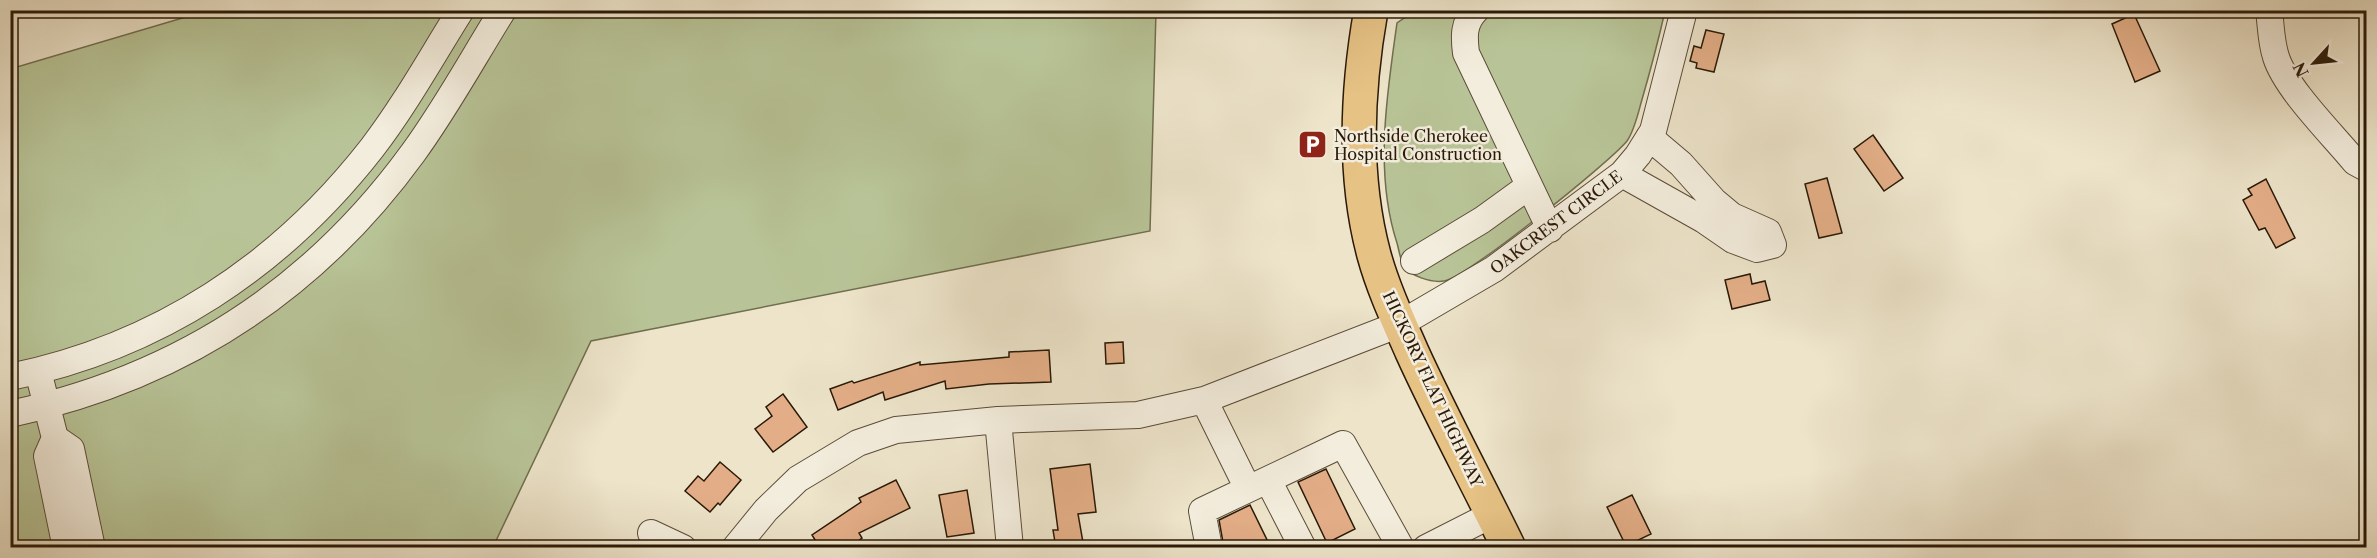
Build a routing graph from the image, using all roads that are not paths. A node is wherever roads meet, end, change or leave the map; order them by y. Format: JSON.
{"nodes":[{"id":1,"x":461,"y":10,"type":"edge"},
{"id":2,"x":503,"y":10,"type":"edge"},
{"id":3,"x":1371,"y":10,"type":"edge"},
{"id":4,"x":1476,"y":10,"type":"edge"},
{"id":5,"x":1684,"y":10,"type":"edge"},
{"id":6,"x":2269,"y":10,"type":"edge"},
{"id":7,"x":1650,"y":137,"type":"junction"},
{"id":8,"x":2367,"y":168,"type":"edge"},
{"id":9,"x":1622,"y":174,"type":"junction"},
{"id":10,"x":1529,"y":186,"type":"junction"},
{"id":11,"x":1550,"y":229,"type":"junction"},
{"id":12,"x":1414,"y":261,"type":"dead end"},
{"id":13,"x":1400,"y":324,"type":"junction"},
{"id":14,"x":38,"y":371,"type":"junction"},
{"id":15,"x":10,"y":377,"type":"edge"},
{"id":16,"x":1204,"y":400,"type":"junction"},
{"id":17,"x":47,"y":406,"type":"junction"},
{"id":18,"x":10,"y":414,"type":"edge"},
{"id":19,"x":998,"y":420,"type":"junction"},
{"id":20,"x":55,"y":438,"type":"junction"},
{"id":21,"x":1258,"y":485,"type":"junction"},
{"id":22,"x":1493,"y":514,"type":"junction"},
{"id":23,"x":651,"y":533,"type":"dead end"},
{"id":24,"x":66,"y":548,"type":"edge"},
{"id":25,"x":92,"y":548,"type":"edge"},
{"id":26,"x":683,"y":548,"type":"edge"},
{"id":27,"x":735,"y":548,"type":"edge"},
{"id":28,"x":1010,"y":548,"type":"edge"},
{"id":29,"x":1209,"y":548,"type":"edge"},
{"id":30,"x":1303,"y":548,"type":"edge"},
{"id":31,"x":1401,"y":548,"type":"edge"},
{"id":32,"x":1426,"y":548,"type":"edge"},
{"id":33,"x":1509,"y":548,"type":"edge"}],
"edges":[{"from":1,"to":14,"type":"street"},
{"from":2,"to":17,"type":"street"},
{"from":3,"to":13,"type":"main road","name":"HICKORY FLAT HIGHWAY"},
{"from":4,"to":10,"type":"street"},
{"from":5,"to":7,"type":"street","name":"OAKCREST CIRCLE"},
{"from":6,"to":8,"type":"street"},
{"from":7,"to":9,"type":"street","name":"OAKCREST CIRCLE"},
{"from":7,"to":9,"type":"street"},
{"from":9,"to":11,"type":"street","name":"OAKCREST CIRCLE"},
{"from":10,"to":11,"type":"street"},
{"from":10,"to":12,"type":"street"},
{"from":11,"to":13,"type":"street","name":"OAKCREST CIRCLE"},
{"from":13,"to":16,"type":"street","name":"OAKCREST CIRCLE"},
{"from":13,"to":22,"type":"main road","name":"HICKORY FLAT HIGHWAY"},
{"from":14,"to":15,"type":"street"},
{"from":14,"to":17,"type":"street"},
{"from":16,"to":19,"type":"street","name":"OAKCREST CIRCLE"},
{"from":16,"to":21,"type":"street"},
{"from":17,"to":18,"type":"street"},
{"from":17,"to":20,"type":"street"},
{"from":19,"to":27,"type":"street","name":"OAKCREST CIRCLE"},
{"from":19,"to":28,"type":"street"},
{"from":20,"to":24,"type":"street"},
{"from":20,"to":25,"type":"street"},
{"from":21,"to":29,"type":"street"},
{"from":21,"to":30,"type":"street"},
{"from":21,"to":31,"type":"street"},
{"from":22,"to":32,"type":"street"},
{"from":22,"to":33,"type":"main road","name":"HICKORY FLAT HIGHWAY"},
{"from":23,"to":26,"type":"street"}]}
